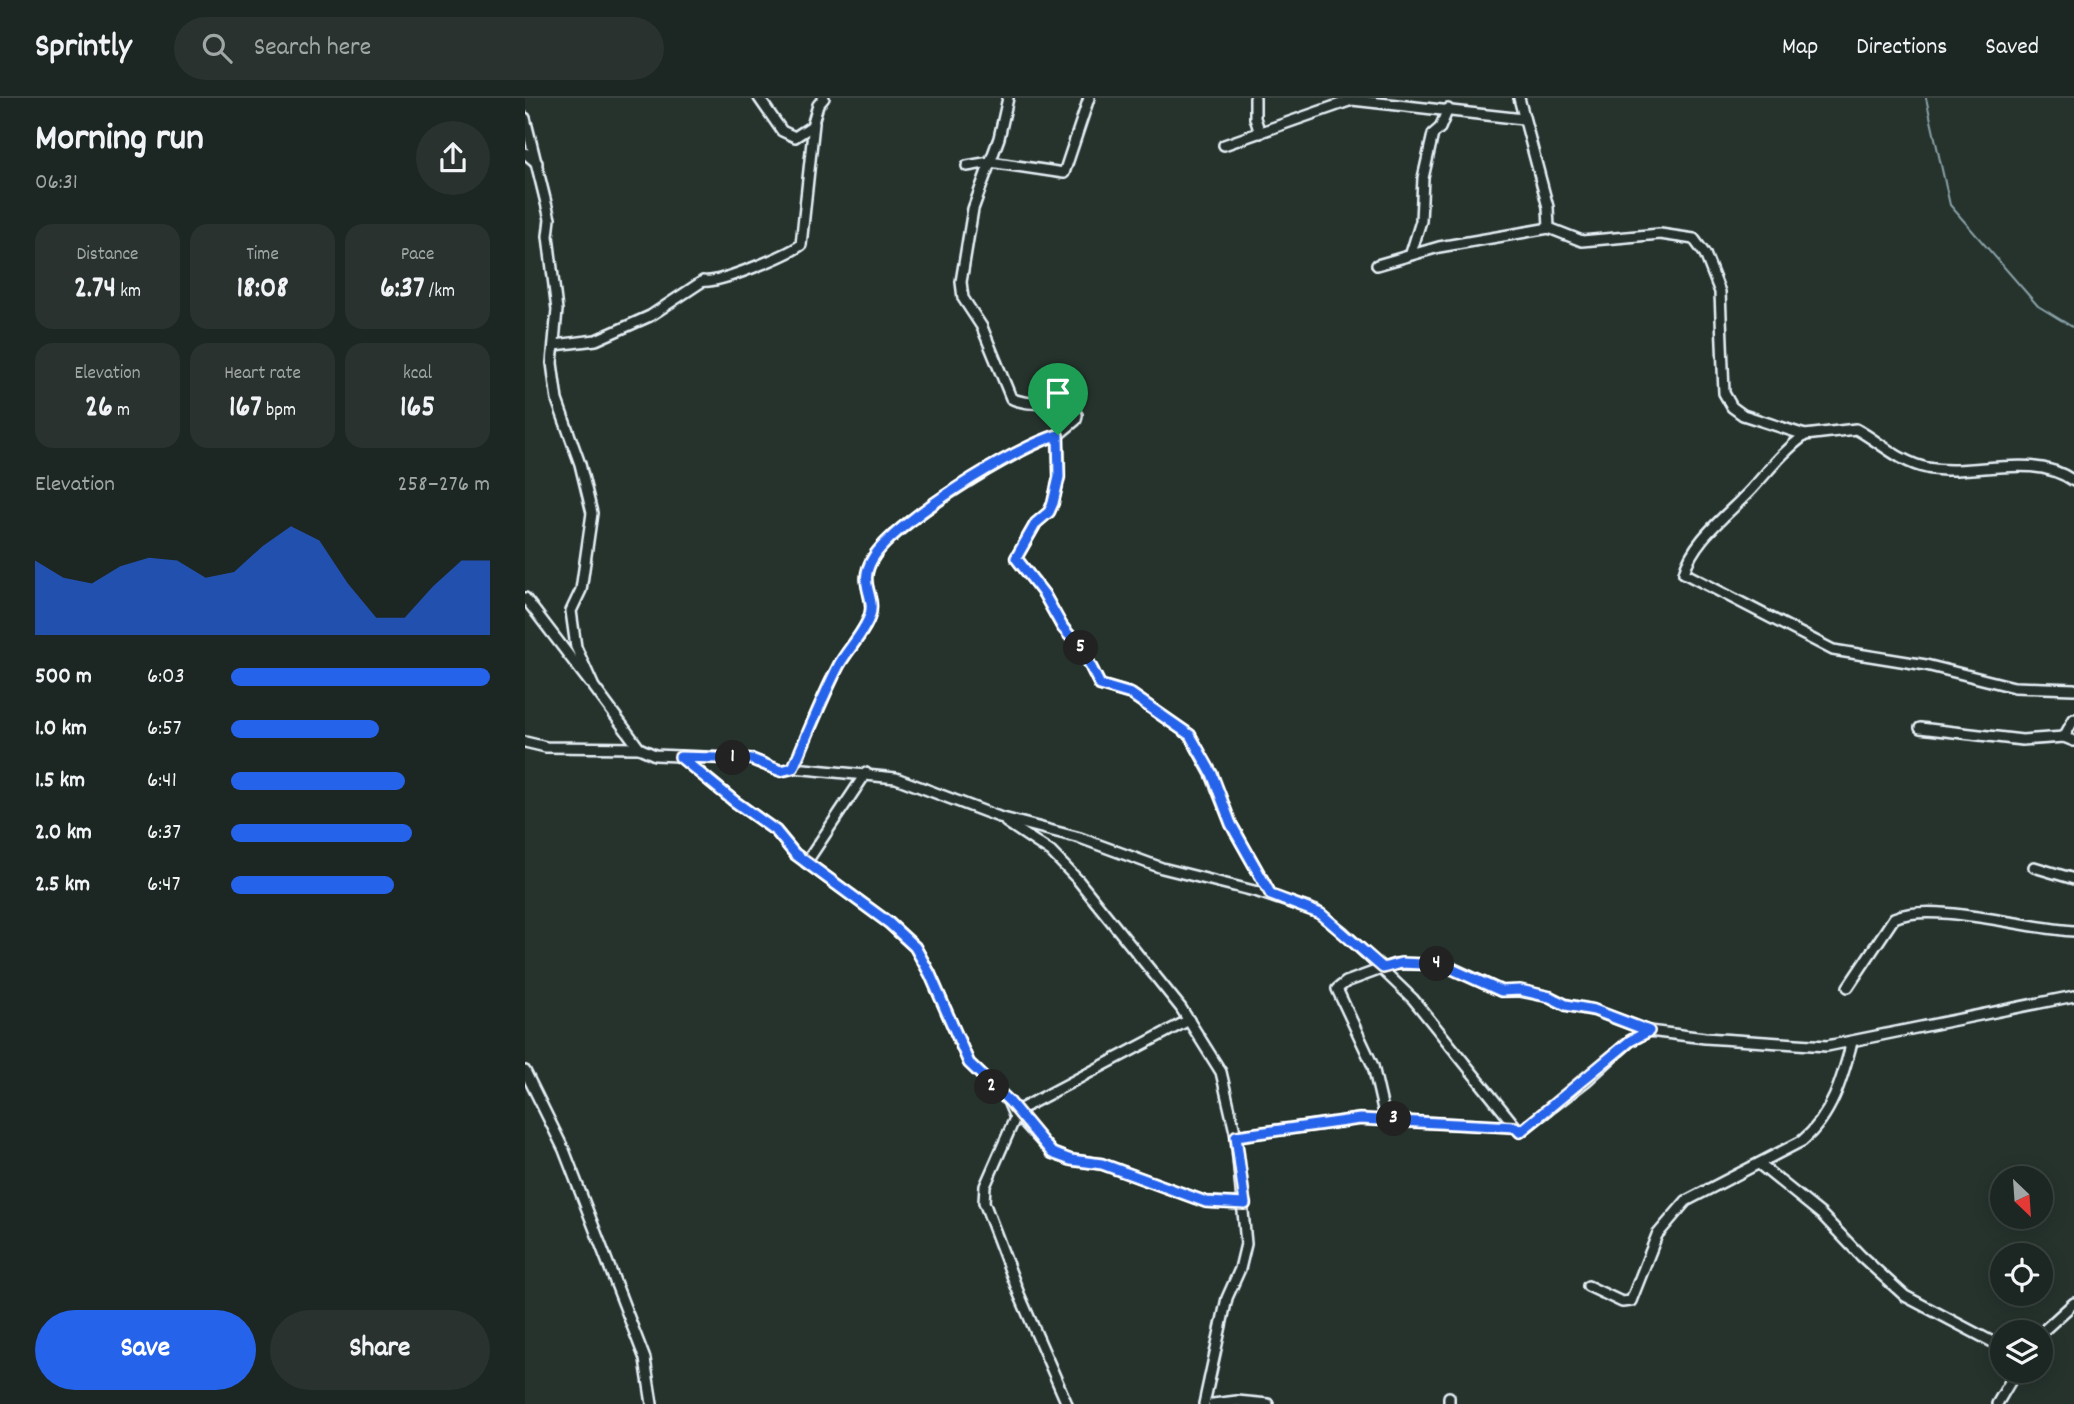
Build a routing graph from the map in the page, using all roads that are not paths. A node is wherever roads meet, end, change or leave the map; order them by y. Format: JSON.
{"nodes":[{"id":1,"x":759,"y":98,"type":"edge"},
{"id":2,"x":1008,"y":98,"type":"edge"},
{"id":3,"x":1089,"y":98,"type":"edge"},
{"id":4,"x":1255,"y":98,"type":"edge"},
{"id":5,"x":1519,"y":98,"type":"edge"},
{"id":6,"x":820,"y":100,"type":"edge"},
{"id":7,"x":1448,"y":109,"type":"junction"},
{"id":8,"x":525,"y":118,"type":"edge"},
{"id":9,"x":1523,"y":120,"type":"junction"},
{"id":10,"x":814,"y":123,"type":"junction"},
{"id":11,"x":1260,"y":133,"type":"junction"},
{"id":12,"x":1224,"y":145,"type":"dead end"},
{"id":13,"x":525,"y":153,"type":"edge"},
{"id":14,"x":990,"y":162,"type":"junction"},
{"id":15,"x":537,"y":163,"type":"junction"},
{"id":16,"x":967,"y":166,"type":"dead end"},
{"id":17,"x":1549,"y":228,"type":"junction"},
{"id":18,"x":1411,"y":253,"type":"junction"},
{"id":19,"x":1377,"y":265,"type":"dead end"},
{"id":20,"x":555,"y":345,"type":"junction"},
{"id":21,"x":1058,"y":435,"type":"junction"},
{"id":22,"x":1805,"y":435,"type":"junction"},
{"id":23,"x":2074,"y":481,"type":"edge"},
{"id":24,"x":525,"y":598,"type":"edge"},
{"id":25,"x":594,"y":687,"type":"junction"},
{"id":26,"x":2074,"y":689,"type":"edge"},
{"id":27,"x":2074,"y":719,"type":"edge"},
{"id":28,"x":1920,"y":728,"type":"dead end"},
{"id":29,"x":2069,"y":739,"type":"edge"},
{"id":30,"x":525,"y":743,"type":"edge"},
{"id":31,"x":639,"y":748,"type":"junction"},
{"id":32,"x":680,"y":757,"type":"junction"},
{"id":33,"x":793,"y":768,"type":"junction"},
{"id":34,"x":866,"y":773,"type":"junction"},
{"id":35,"x":999,"y":817,"type":"junction"},
{"id":36,"x":806,"y":863,"type":"junction"},
{"id":37,"x":2034,"y":867,"type":"dead end"},
{"id":38,"x":2074,"y":879,"type":"edge"},
{"id":39,"x":1271,"y":895,"type":"junction"},
{"id":40,"x":2074,"y":931,"type":"edge"},
{"id":41,"x":1383,"y":968,"type":"junction"},
{"id":42,"x":1848,"y":987,"type":"dead end"},
{"id":43,"x":2074,"y":996,"type":"edge"},
{"id":44,"x":1189,"y":1020,"type":"junction"},
{"id":45,"x":1649,"y":1031,"type":"junction"},
{"id":46,"x":1852,"y":1042,"type":"junction"},
{"id":47,"x":525,"y":1071,"type":"edge"},
{"id":48,"x":1015,"y":1112,"type":"junction"},
{"id":49,"x":1385,"y":1118,"type":"junction"},
{"id":50,"x":1515,"y":1127,"type":"junction"},
{"id":51,"x":1236,"y":1136,"type":"junction"},
{"id":52,"x":1759,"y":1164,"type":"junction"},
{"id":53,"x":1245,"y":1204,"type":"junction"},
{"id":54,"x":1588,"y":1286,"type":"dead end"},
{"id":55,"x":2074,"y":1303,"type":"edge"},
{"id":56,"x":2053,"y":1322,"type":"edge"},
{"id":57,"x":1990,"y":1341,"type":"edge"},
{"id":58,"x":2009,"y":1383,"type":"edge"},
{"id":59,"x":652,"y":1404,"type":"edge"},
{"id":60,"x":1067,"y":1404,"type":"edge"},
{"id":61,"x":1204,"y":1404,"type":"edge"},
{"id":62,"x":1213,"y":1404,"type":"edge"},
{"id":63,"x":1268,"y":1404,"type":"edge"},
{"id":64,"x":1997,"y":1404,"type":"edge"}],
"edges":[{"from":1,"to":10,"type":"street"},
{"from":2,"to":14,"type":"street"},
{"from":3,"to":14,"type":"street"},
{"from":4,"to":11,"type":"street"},
{"from":5,"to":9,"type":"street"},
{"from":6,"to":10,"type":"street"},
{"from":7,"to":9,"type":"street"},
{"from":7,"to":11,"type":"street"},
{"from":7,"to":18,"type":"street"},
{"from":8,"to":15,"type":"street"},
{"from":9,"to":17,"type":"street"},
{"from":10,"to":20,"type":"street"},
{"from":11,"to":12,"type":"street"},
{"from":13,"to":15,"type":"street"},
{"from":14,"to":16,"type":"street"},
{"from":14,"to":21,"type":"street"},
{"from":15,"to":20,"type":"street"},
{"from":17,"to":18,"type":"street"},
{"from":17,"to":22,"type":"street"},
{"from":18,"to":19,"type":"street"},
{"from":20,"to":25,"type":"street"},
{"from":21,"to":33,"type":"street"},
{"from":21,"to":39,"type":"street"},
{"from":22,"to":23,"type":"street"},
{"from":22,"to":26,"type":"street"},
{"from":24,"to":25,"type":"street"},
{"from":25,"to":31,"type":"street"},
{"from":27,"to":29,"type":"street"},
{"from":28,"to":29,"type":"street"},
{"from":30,"to":31,"type":"street"},
{"from":31,"to":32,"type":"street"},
{"from":32,"to":33,"type":"street"},
{"from":32,"to":36,"type":"street"},
{"from":33,"to":34,"type":"street"},
{"from":34,"to":35,"type":"street"},
{"from":34,"to":36,"type":"street"},
{"from":35,"to":39,"type":"street"},
{"from":35,"to":44,"type":"street"},
{"from":36,"to":48,"type":"street"},
{"from":37,"to":38,"type":"street"},
{"from":39,"to":41,"type":"street"},
{"from":40,"to":42,"type":"street"},
{"from":41,"to":45,"type":"street"},
{"from":41,"to":49,"type":"street"},
{"from":41,"to":50,"type":"street"},
{"from":43,"to":46,"type":"street"},
{"from":44,"to":48,"type":"street"},
{"from":44,"to":51,"type":"street"},
{"from":45,"to":46,"type":"street"},
{"from":45,"to":50,"type":"street"},
{"from":46,"to":52,"type":"street"},
{"from":47,"to":59,"type":"street"},
{"from":48,"to":53,"type":"street"},
{"from":48,"to":60,"type":"street"},
{"from":49,"to":50,"type":"street"},
{"from":49,"to":51,"type":"street"},
{"from":51,"to":53,"type":"street"},
{"from":52,"to":54,"type":"street"},
{"from":52,"to":57,"type":"street"},
{"from":53,"to":61,"type":"street"},
{"from":55,"to":56,"type":"street"},
{"from":58,"to":64,"type":"street"},
{"from":62,"to":63,"type":"street"}]}
